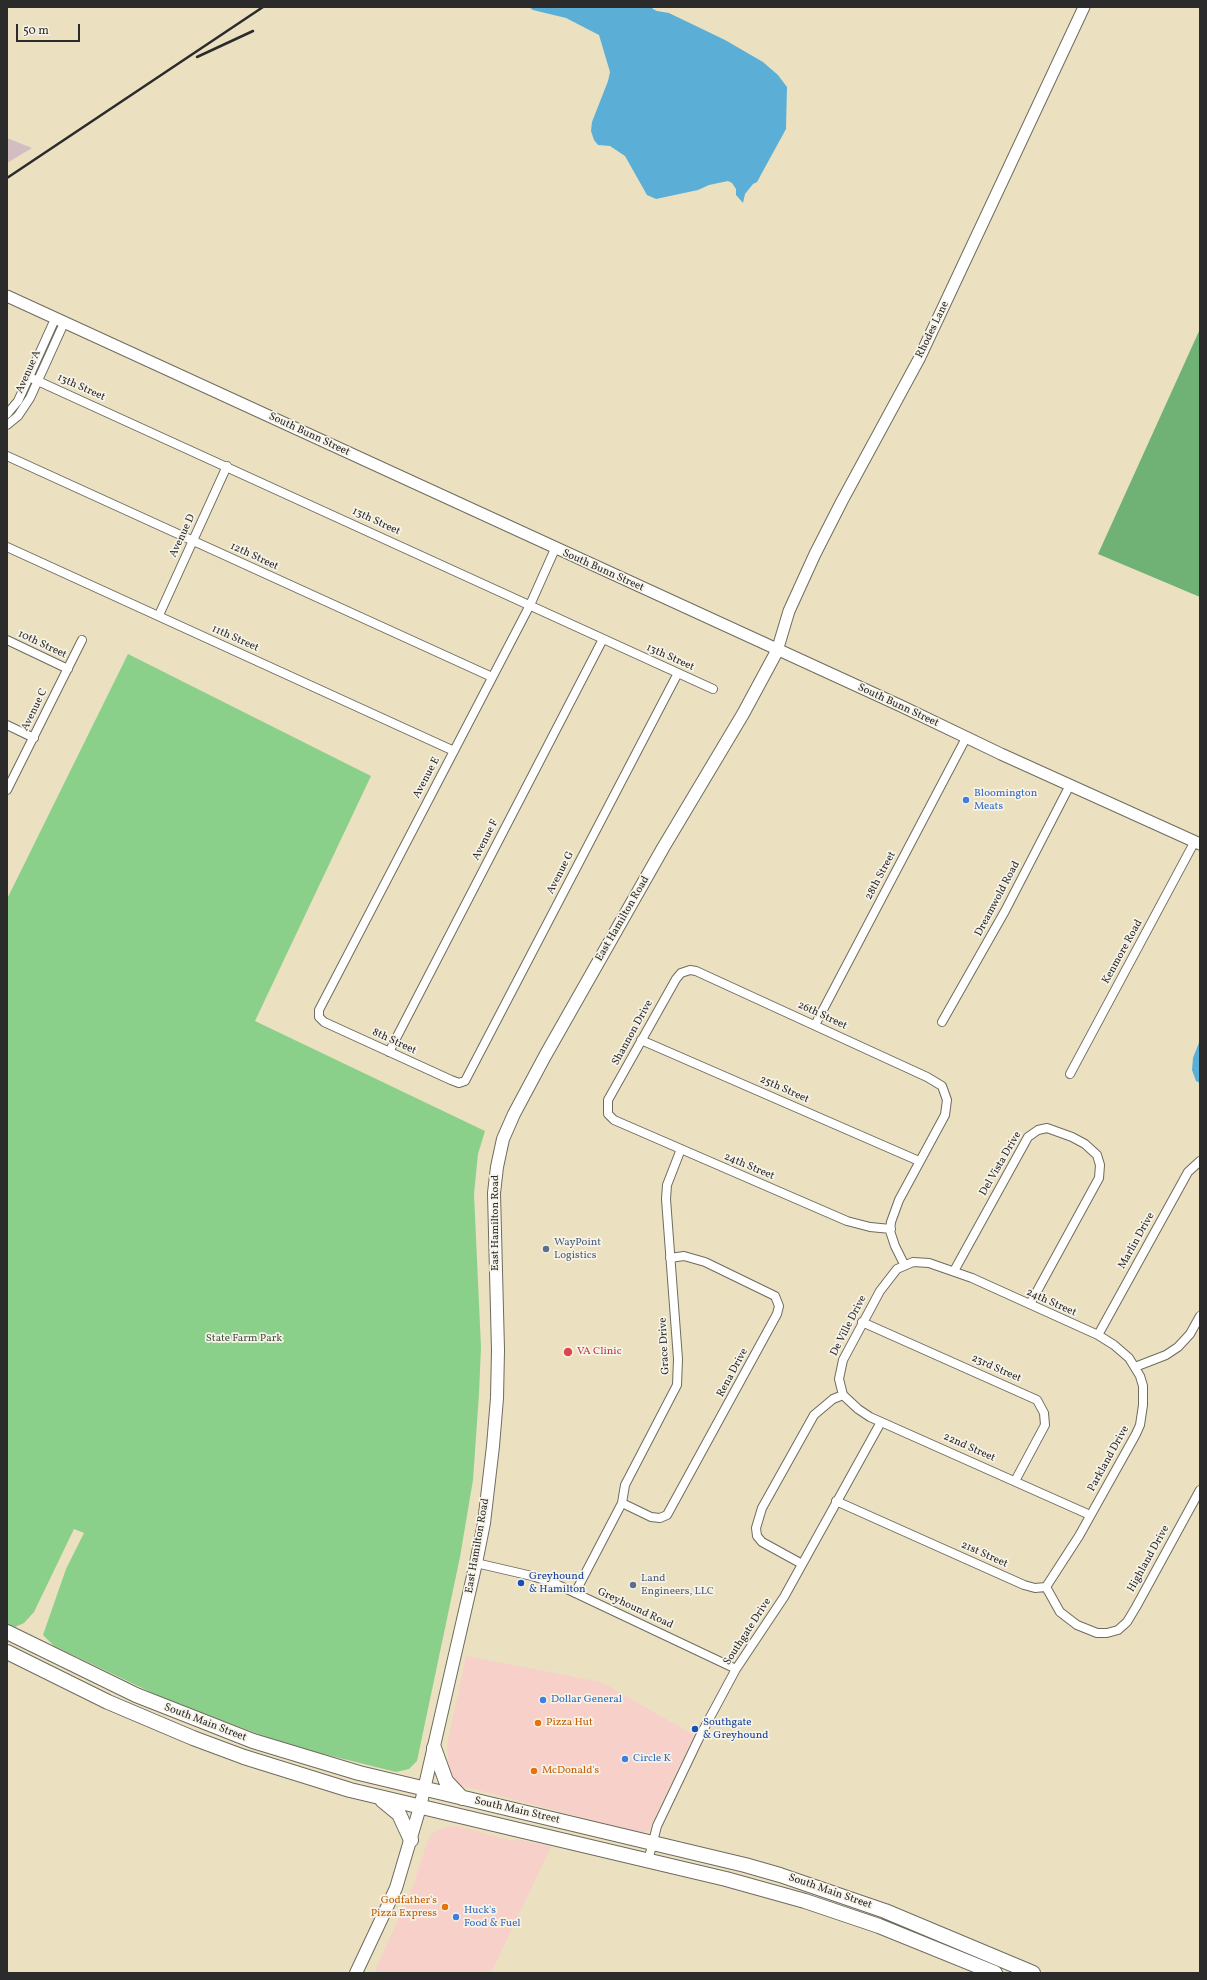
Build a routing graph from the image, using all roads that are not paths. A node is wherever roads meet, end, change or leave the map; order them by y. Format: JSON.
{"nodes":[{"id":1,"x":1084,"y":7,"type":"edge"},
{"id":2,"x":7,"y":296,"type":"edge"},
{"id":3,"x":60,"y":321,"type":"junction"},
{"id":4,"x":33,"y":378,"type":"junction"},
{"id":5,"x":7,"y":414,"type":"edge"},
{"id":6,"x":7,"y":425,"type":"edge"},
{"id":7,"x":7,"y":456,"type":"edge"},
{"id":8,"x":227,"y":466,"type":"junction"},
{"id":9,"x":193,"y":541,"type":"junction"},
{"id":10,"x":7,"y":547,"type":"edge"},
{"id":11,"x":555,"y":549,"type":"junction"},
{"id":12,"x":530,"y":605,"type":"junction"},
{"id":13,"x":158,"y":615,"type":"junction"},
{"id":14,"x":603,"y":639,"type":"junction"},
{"id":15,"x":7,"y":640,"type":"edge"},
{"id":16,"x":82,"y":640,"type":"dead end"},
{"id":17,"x":777,"y":650,"type":"junction"},
{"id":18,"x":68,"y":669,"type":"junction"},
{"id":19,"x":678,"y":673,"type":"junction"},
{"id":20,"x":492,"y":677,"type":"junction"},
{"id":21,"x":713,"y":689,"type":"dead end"},
{"id":22,"x":7,"y":725,"type":"edge"},
{"id":23,"x":34,"y":738,"type":"junction"},
{"id":24,"x":966,"y":738,"type":"junction"},
{"id":25,"x":454,"y":751,"type":"junction"},
{"id":26,"x":1070,"y":785,"type":"junction"},
{"id":27,"x":7,"y":790,"type":"edge"},
{"id":28,"x":1198,"y":842,"type":"edge"},
{"id":29,"x":684,"y":971,"type":"joint"},
{"id":30,"x":318,"y":1016,"type":"joint"},
{"id":31,"x":942,"y":1022,"type":"dead end"},
{"id":32,"x":815,"y":1025,"type":"junction"},
{"id":33,"x":641,"y":1040,"type":"junction"},
{"id":34,"x":389,"y":1052,"type":"junction"},
{"id":35,"x":1070,"y":1074,"type":"dead end"},
{"id":36,"x":463,"y":1082,"type":"joint"},
{"id":37,"x":607,"y":1109,"type":"joint"},
{"id":38,"x":681,"y":1149,"type":"junction"},
{"id":39,"x":919,"y":1161,"type":"junction"},
{"id":40,"x":1200,"y":1161,"type":"edge"},
{"id":41,"x":891,"y":1229,"type":"junction"},
{"id":42,"x":670,"y":1258,"type":"junction"},
{"id":43,"x":904,"y":1264,"type":"junction"},
{"id":44,"x":954,"y":1271,"type":"junction"},
{"id":45,"x":1030,"y":1304,"type":"junction"},
{"id":46,"x":1200,"y":1316,"type":"edge"},
{"id":47,"x":862,"y":1322,"type":"junction"},
{"id":48,"x":1098,"y":1335,"type":"junction"},
{"id":49,"x":1135,"y":1367,"type":"junction"},
{"id":50,"x":843,"y":1395,"type":"junction"},
{"id":51,"x":881,"y":1422,"type":"junction"},
{"id":52,"x":1015,"y":1481,"type":"junction"},
{"id":53,"x":1200,"y":1490,"type":"edge"},
{"id":54,"x":836,"y":1501,"type":"junction"},
{"id":55,"x":622,"y":1503,"type":"junction"},
{"id":56,"x":1090,"y":1515,"type":"junction"},
{"id":57,"x":476,"y":1563,"type":"junction"},
{"id":58,"x":802,"y":1564,"type":"junction"},
{"id":59,"x":1046,"y":1587,"type":"junction"},
{"id":60,"x":575,"y":1593,"type":"junction"},
{"id":61,"x":7,"y":1632,"type":"edge"},
{"id":62,"x":7,"y":1652,"type":"edge"},
{"id":63,"x":736,"y":1669,"type":"junction"},
{"id":64,"x":434,"y":1748,"type":"junction"},
{"id":65,"x":425,"y":1790,"type":"junction"},
{"id":66,"x":378,"y":1797,"type":"junction"},
{"id":67,"x":462,"y":1798,"type":"junction"},
{"id":68,"x":420,"y":1807,"type":"junction"},
{"id":69,"x":411,"y":1840,"type":"junction"},
{"id":70,"x":652,"y":1843,"type":"junction"},
{"id":71,"x":648,"y":1860,"type":"junction"},
{"id":72,"x":356,"y":1973,"type":"edge"},
{"id":73,"x":995,"y":1973,"type":"edge"},
{"id":74,"x":1033,"y":1973,"type":"edge"}],
"edges":[{"from":1,"to":17,"type":"street","name":"Rhodes Lane"},
{"from":2,"to":3,"type":"street","name":"South Bunn Street"},
{"from":3,"to":4,"type":"street","name":"Avenue A"},
{"from":3,"to":11,"type":"street","name":"South Bunn Street"},
{"from":4,"to":5,"type":"street","name":"Avenue A"},
{"from":4,"to":6,"type":"street","name":"Avenue A"},
{"from":4,"to":8,"type":"street","name":"13th Street"},
{"from":7,"to":9,"type":"street","name":"12th Street"},
{"from":8,"to":9,"type":"street","name":"Avenue D"},
{"from":8,"to":12,"type":"street","name":"13th Street"},
{"from":9,"to":13,"type":"street","name":"Avenue D"},
{"from":9,"to":20,"type":"street","name":"12th Street"},
{"from":10,"to":13,"type":"street","name":"11th Street"},
{"from":11,"to":12,"type":"street","name":"Avenue E"},
{"from":11,"to":17,"type":"street","name":"South Bunn Street"},
{"from":12,"to":14,"type":"street","name":"13th Street"},
{"from":12,"to":20,"type":"street","name":"Avenue E"},
{"from":13,"to":25,"type":"street","name":"11th Street"},
{"from":14,"to":19,"type":"street","name":"13th Street"},
{"from":14,"to":34,"type":"street","name":"Avenue F"},
{"from":15,"to":18,"type":"street","name":"10th Street"},
{"from":16,"to":18,"type":"street","name":"Avenue C"},
{"from":17,"to":24,"type":"street","name":"South Bunn Street"},
{"from":17,"to":57,"type":"main road","name":"East Hamilton Road"},
{"from":18,"to":23,"type":"street","name":"Avenue C"},
{"from":19,"to":21,"type":"street","name":"13th Street"},
{"from":19,"to":36,"type":"street","name":"Avenue G"},
{"from":20,"to":25,"type":"street","name":"Avenue E"},
{"from":22,"to":23,"type":"street"},
{"from":23,"to":27,"type":"street","name":"Avenue C"},
{"from":24,"to":26,"type":"street","name":"South Bunn Street"},
{"from":24,"to":32,"type":"street","name":"28th Street"},
{"from":25,"to":30,"type":"street","name":"Avenue E"},
{"from":26,"to":28,"type":"street","name":"South Bunn Street"},
{"from":26,"to":31,"type":"street","name":"Dreamwold Road"},
{"from":28,"to":35,"type":"street","name":"Kenmore Road"},
{"from":29,"to":32,"type":"street","name":"26th Street"},
{"from":29,"to":33,"type":"street","name":"Shannon Drive"},
{"from":30,"to":34,"type":"street","name":"8th Street"},
{"from":32,"to":39,"type":"street","name":"26th Street"},
{"from":33,"to":37,"type":"street","name":"Shannon Drive"},
{"from":33,"to":39,"type":"street","name":"25th Street"},
{"from":34,"to":36,"type":"street","name":"8th Street"},
{"from":37,"to":38,"type":"street","name":"24th Street"},
{"from":38,"to":41,"type":"street","name":"24th Street"},
{"from":38,"to":42,"type":"street","name":"Grace Drive"},
{"from":39,"to":41,"type":"street"},
{"from":40,"to":48,"type":"street","name":"Marlin Drive"},
{"from":41,"to":43,"type":"street"},
{"from":42,"to":55,"type":"street","name":"Grace Drive"},
{"from":42,"to":55,"type":"street","name":"Rena Drive"},
{"from":43,"to":44,"type":"street","name":"24th Street"},
{"from":43,"to":47,"type":"street","name":"De Ville Drive"},
{"from":44,"to":45,"type":"street","name":"24th Street"},
{"from":44,"to":45,"type":"street","name":"Del Vista Drive"},
{"from":45,"to":48,"type":"street","name":"24th Street"},
{"from":46,"to":49,"type":"street"},
{"from":47,"to":50,"type":"street","name":"De Ville Drive"},
{"from":47,"to":52,"type":"street","name":"23rd Street"},
{"from":48,"to":49,"type":"street","name":"24th Street"},
{"from":49,"to":56,"type":"street","name":"Parkland Drive"},
{"from":50,"to":51,"type":"street","name":"22nd Street"},
{"from":50,"to":58,"type":"street"},
{"from":51,"to":52,"type":"street","name":"22nd Street"},
{"from":51,"to":54,"type":"street","name":"Southgate Drive"},
{"from":52,"to":56,"type":"street","name":"22nd Street"},
{"from":53,"to":59,"type":"street","name":"Highland Drive"},
{"from":54,"to":58,"type":"street","name":"Southgate Drive"},
{"from":54,"to":59,"type":"street","name":"21st Street"},
{"from":55,"to":60,"type":"street","name":"Grace Drive"},
{"from":56,"to":59,"type":"street","name":"Parkland Drive"},
{"from":57,"to":60,"type":"street","name":"Greyhound Road"},
{"from":57,"to":64,"type":"main road","name":"East Hamilton Road"},
{"from":58,"to":63,"type":"street","name":"Southgate Drive"},
{"from":60,"to":63,"type":"street","name":"Greyhound Road"},
{"from":61,"to":65,"type":"highway","name":"South Main Street"},
{"from":62,"to":66,"type":"highway","name":"South Main Street"},
{"from":63,"to":70,"type":"street","name":"Southgate Drive"},
{"from":64,"to":65,"type":"main road","name":"East Hamilton Road"},
{"from":64,"to":67,"type":"highway"},
{"from":65,"to":67,"type":"highway","name":"South Main Street"},
{"from":65,"to":68,"type":"main road","name":"East Hamilton Road"},
{"from":66,"to":68,"type":"highway","name":"South Main Street"},
{"from":66,"to":69,"type":"highway"},
{"from":67,"to":70,"type":"highway","name":"South Main Street"},
{"from":68,"to":69,"type":"main road","name":"East Hamilton Road"},
{"from":68,"to":71,"type":"highway","name":"South Main Street"},
{"from":69,"to":72,"type":"main road","name":"East Hamilton Road"},
{"from":70,"to":71,"type":"street","name":"Southgate Drive"},
{"from":70,"to":74,"type":"highway","name":"South Main Street"},
{"from":71,"to":73,"type":"highway","name":"South Main Street"}]}
